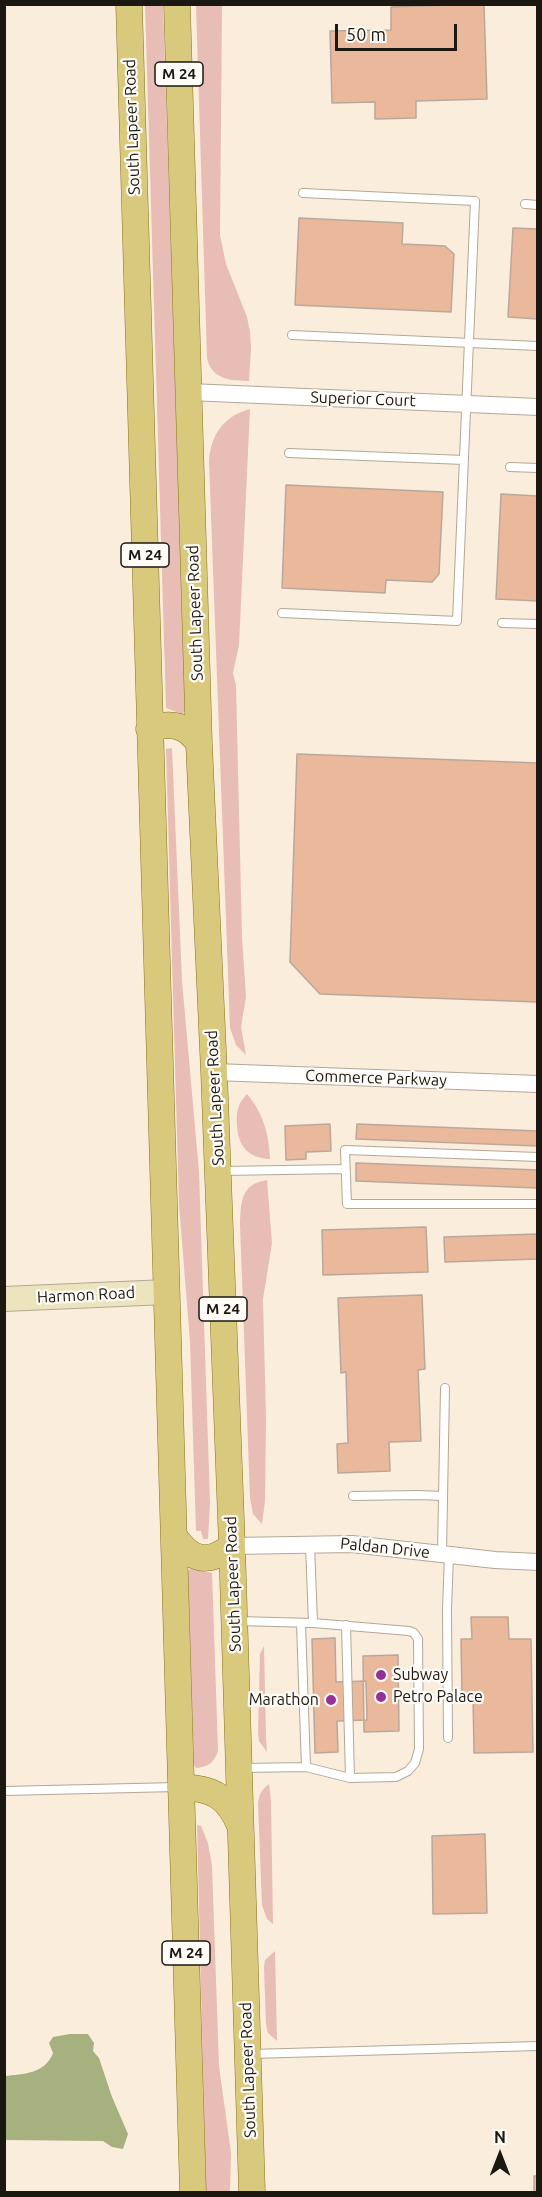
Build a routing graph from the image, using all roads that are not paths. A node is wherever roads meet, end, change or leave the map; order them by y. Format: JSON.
{"nodes":[{"id":1,"x":129,"y":4,"type":"edge"},
{"id":2,"x":177,"y":4,"type":"edge"},
{"id":3,"x":303,"y":193,"type":"dead end"},
{"id":4,"x":525,"y":204,"type":"dead end"},
{"id":5,"x":537,"y":205,"type":"edge"},
{"id":6,"x":292,"y":335,"type":"dead end"},
{"id":7,"x":469,"y":343,"type":"junction"},
{"id":8,"x":537,"y":345,"type":"edge"},
{"id":9,"x":189,"y":392,"type":"junction"},
{"id":10,"x":466,"y":404,"type":"junction"},
{"id":11,"x":537,"y":407,"type":"edge"},
{"id":12,"x":289,"y":453,"type":"dead end"},
{"id":13,"x":464,"y":460,"type":"junction"},
{"id":14,"x":510,"y":467,"type":"dead end"},
{"id":15,"x":537,"y":468,"type":"edge"},
{"id":16,"x":282,"y":614,"type":"dead end"},
{"id":17,"x":502,"y":623,"type":"dead end"},
{"id":18,"x":537,"y":624,"type":"edge"},
{"id":19,"x":149,"y":729,"type":"junction"},
{"id":20,"x":199,"y":744,"type":"junction"},
{"id":21,"x":214,"y":1072,"type":"junction"},
{"id":22,"x":537,"y":1084,"type":"edge"},
{"id":23,"x":537,"y":1157,"type":"edge"},
{"id":24,"x":345,"y":1169,"type":"junction"},
{"id":25,"x":218,"y":1171,"type":"junction"},
{"id":26,"x":537,"y":1204,"type":"edge"},
{"id":27,"x":167,"y":1292,"type":"junction"},
{"id":28,"x":4,"y":1299,"type":"edge"},
{"id":29,"x":445,"y":1388,"type":"dead end"},
{"id":30,"x":353,"y":1496,"type":"dead end"},
{"id":31,"x":443,"y":1496,"type":"junction"},
{"id":32,"x":174,"y":1536,"type":"junction"},
{"id":33,"x":310,"y":1545,"type":"junction"},
{"id":34,"x":232,"y":1546,"type":"junction"},
{"id":35,"x":446,"y":1554,"type":"junction"},
{"id":36,"x":537,"y":1562,"type":"edge"},
{"id":37,"x":234,"y":1621,"type":"junction"},
{"id":38,"x":313,"y":1623,"type":"junction"},
{"id":39,"x":301,"y":1624,"type":"junction"},
{"id":40,"x":345,"y":1625,"type":"junction"},
{"id":41,"x":448,"y":1738,"type":"dead end"},
{"id":42,"x":306,"y":1767,"type":"junction"},
{"id":43,"x":239,"y":1768,"type":"junction"},
{"id":44,"x":350,"y":1778,"type":"junction"},
{"id":45,"x":180,"y":1787,"type":"junction"},
{"id":46,"x":4,"y":1791,"type":"edge"},
{"id":47,"x":240,"y":1827,"type":"junction"},
{"id":48,"x":537,"y":2046,"type":"edge"},
{"id":49,"x":247,"y":2055,"type":"junction"},
{"id":50,"x":193,"y":2193,"type":"edge"},
{"id":51,"x":252,"y":2193,"type":"edge"}],
"edges":[{"from":1,"to":19,"type":"main road","name":"South Lapeer Road","number":"M 24"},
{"from":2,"to":9,"type":"main road","name":"South Lapeer Road","number":"M 24"},
{"from":3,"to":7,"type":"lane"},
{"from":4,"to":5,"type":"lane"},
{"from":6,"to":7,"type":"lane"},
{"from":7,"to":8,"type":"lane"},
{"from":7,"to":10,"type":"lane"},
{"from":9,"to":10,"type":"street","name":"Superior Court"},
{"from":9,"to":20,"type":"main road","name":"South Lapeer Road","number":"M 24"},
{"from":10,"to":11,"type":"street","name":"Superior Court"},
{"from":10,"to":13,"type":"lane"},
{"from":12,"to":13,"type":"lane"},
{"from":13,"to":16,"type":"lane"},
{"from":14,"to":15,"type":"lane"},
{"from":17,"to":18,"type":"lane"},
{"from":19,"to":20,"type":"main road"},
{"from":19,"to":27,"type":"main road","name":"South Lapeer Road","number":"M 24"},
{"from":20,"to":21,"type":"main road","name":"South Lapeer Road","number":"M 24"},
{"from":21,"to":22,"type":"street","name":"Commerce Parkway"},
{"from":21,"to":25,"type":"main road","name":"South Lapeer Road","number":"M 24"},
{"from":23,"to":24,"type":"lane"},
{"from":24,"to":25,"type":"lane"},
{"from":24,"to":26,"type":"lane"},
{"from":25,"to":34,"type":"main road","name":"South Lapeer Road","number":"M 24"},
{"from":27,"to":28,"type":"street","name":"Harmon Road"},
{"from":27,"to":32,"type":"main road","name":"South Lapeer Road","number":"M 24"},
{"from":29,"to":31,"type":"lane"},
{"from":30,"to":31,"type":"lane"},
{"from":31,"to":35,"type":"lane"},
{"from":32,"to":34,"type":"main road"},
{"from":32,"to":45,"type":"main road","name":"South Lapeer Road","number":"M 24"},
{"from":33,"to":34,"type":"street","name":"Paldan Drive"},
{"from":33,"to":35,"type":"street","name":"Paldan Drive"},
{"from":33,"to":38,"type":"lane"},
{"from":34,"to":37,"type":"main road","name":"South Lapeer Road","number":"M 24"},
{"from":35,"to":36,"type":"street","name":"Paldan Drive"},
{"from":35,"to":41,"type":"lane"},
{"from":37,"to":39,"type":"lane"},
{"from":37,"to":43,"type":"main road","name":"South Lapeer Road","number":"M 24"},
{"from":38,"to":39,"type":"lane"},
{"from":38,"to":40,"type":"lane"},
{"from":39,"to":42,"type":"lane"},
{"from":40,"to":44,"type":"lane"},
{"from":40,"to":44,"type":"lane"},
{"from":42,"to":43,"type":"lane"},
{"from":42,"to":44,"type":"lane"},
{"from":43,"to":47,"type":"main road","name":"South Lapeer Road","number":"M 24"},
{"from":45,"to":46,"type":"lane"},
{"from":45,"to":47,"type":"main road"},
{"from":45,"to":50,"type":"main road","name":"South Lapeer Road","number":"M 24"},
{"from":47,"to":49,"type":"main road","name":"South Lapeer Road","number":"M 24"},
{"from":48,"to":49,"type":"lane"},
{"from":49,"to":51,"type":"main road","name":"South Lapeer Road","number":"M 24"}]}
